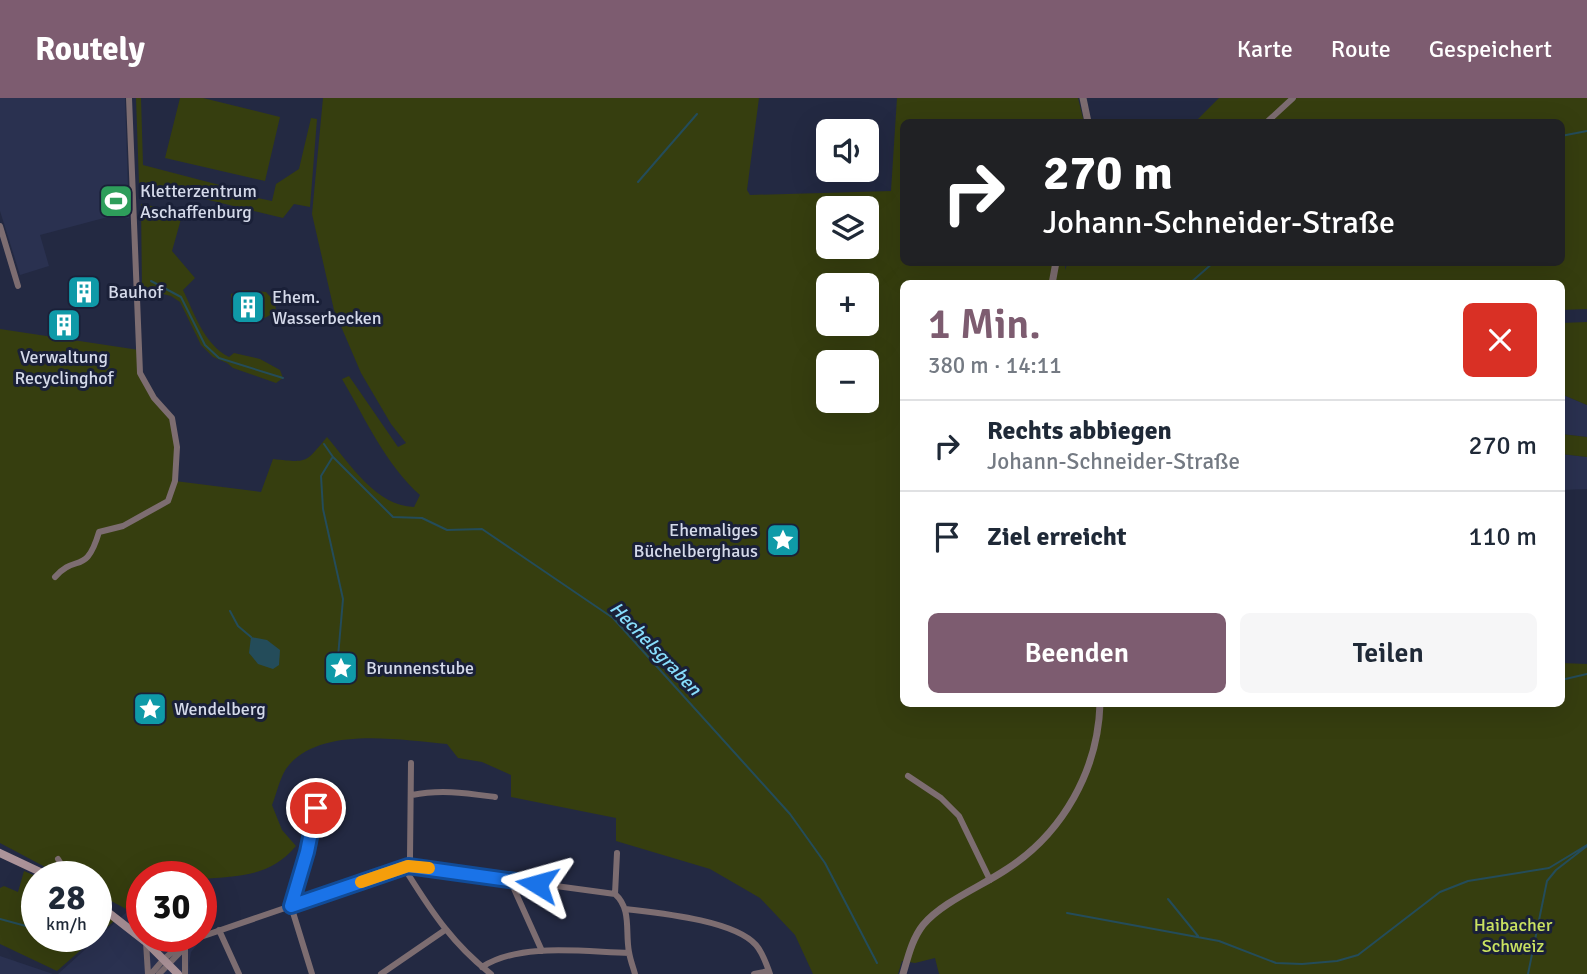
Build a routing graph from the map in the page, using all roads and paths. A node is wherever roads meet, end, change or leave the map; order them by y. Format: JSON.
{"nodes":[{"id":1,"x":129,"y":98,"type":"edge"},
{"id":2,"x":1083,"y":98,"type":"edge"},
{"id":3,"x":1293,"y":98,"type":"edge"},
{"id":4,"x":1087,"y":119,"type":"edge"},
{"id":5,"x":1270,"y":119,"type":"edge"},
{"id":6,"x":0,"y":226,"type":"edge"},
{"id":7,"x":18,"y":286,"type":"dead end"},
{"id":8,"x":55,"y":577,"type":"dead end"},
{"id":9,"x":1100,"y":707,"type":"edge"},
{"id":10,"x":411,"y":763,"type":"dead end"},
{"id":11,"x":908,"y":776,"type":"dead end"},
{"id":12,"x":412,"y":794,"type":"junction"},
{"id":13,"x":495,"y":797,"type":"dead end"},
{"id":14,"x":316,"y":808,"type":"dead end"},
{"id":15,"x":0,"y":853,"type":"edge"},
{"id":16,"x":617,"y":853,"type":"dead end"},
{"id":17,"x":21,"y":863,"type":"edge"},
{"id":18,"x":408,"y":866,"type":"junction"},
{"id":19,"x":510,"y":880,"type":"junction"},
{"id":20,"x":990,"y":880,"type":"junction"},
{"id":21,"x":615,"y":894,"type":"junction"},
{"id":22,"x":291,"y":906,"type":"junction"},
{"id":23,"x":626,"y":909,"type":"junction"},
{"id":24,"x":112,"y":915,"type":"edge"},
{"id":25,"x":126,"y":926,"type":"edge"},
{"id":26,"x":219,"y":930,"type":"joint"},
{"id":27,"x":445,"y":930,"type":"junction"},
{"id":28,"x":542,"y":951,"type":"junction"},
{"id":29,"x":147,"y":952,"type":"edge"},
{"id":30,"x":156,"y":952,"type":"edge"},
{"id":31,"x":177,"y":952,"type":"edge"},
{"id":32,"x":184,"y":952,"type":"edge"},
{"id":33,"x":629,"y":953,"type":"junction"},
{"id":34,"x":166,"y":962,"type":"junction"},
{"id":35,"x":482,"y":967,"type":"junction"},
{"id":36,"x":769,"y":972,"type":"edge"},
{"id":37,"x":149,"y":974,"type":"edge"},
{"id":38,"x":159,"y":974,"type":"edge"},
{"id":39,"x":178,"y":974,"type":"edge"},
{"id":40,"x":184,"y":974,"type":"edge"},
{"id":41,"x":239,"y":974,"type":"edge"},
{"id":42,"x":312,"y":974,"type":"edge"},
{"id":43,"x":382,"y":974,"type":"edge"},
{"id":44,"x":491,"y":974,"type":"edge"},
{"id":45,"x":635,"y":974,"type":"edge"},
{"id":46,"x":754,"y":974,"type":"edge"},
{"id":47,"x":903,"y":974,"type":"edge"}],
"edges":[{"from":1,"to":8,"type":"street"},
{"from":2,"to":4,"type":"street"},
{"from":3,"to":5,"type":"street"},
{"from":6,"to":7,"type":"street"},
{"from":9,"to":20,"type":"street"},
{"from":10,"to":12,"type":"street"},
{"from":11,"to":20,"type":"street"},
{"from":12,"to":13,"type":"street"},
{"from":12,"to":18,"type":"street"},
{"from":14,"to":22,"type":"street"},
{"from":15,"to":17,"type":"main road"},
{"from":16,"to":21,"type":"street"},
{"from":18,"to":19,"type":"street"},
{"from":18,"to":22,"type":"street"},
{"from":18,"to":27,"type":"street"},
{"from":19,"to":21,"type":"street"},
{"from":19,"to":28,"type":"street"},
{"from":20,"to":47,"type":"street"},
{"from":21,"to":23,"type":"street"},
{"from":22,"to":26,"type":"street"},
{"from":22,"to":42,"type":"street"},
{"from":23,"to":33,"type":"street"},
{"from":23,"to":36,"type":"street"},
{"from":24,"to":25,"type":"main road"},
{"from":26,"to":41,"type":"street"},
{"from":27,"to":35,"type":"street"},
{"from":27,"to":43,"type":"street"},
{"from":28,"to":33,"type":"street"},
{"from":28,"to":35,"type":"street"},
{"from":29,"to":37,"type":"street"},
{"from":30,"to":34,"type":"main road"},
{"from":31,"to":34,"type":"street"},
{"from":32,"to":40,"type":"street"},
{"from":33,"to":45,"type":"street"},
{"from":34,"to":37,"type":"street"},
{"from":34,"to":38,"type":"street"},
{"from":34,"to":39,"type":"main road"},
{"from":35,"to":44,"type":"street"},
{"from":36,"to":46,"type":"street"}]}
